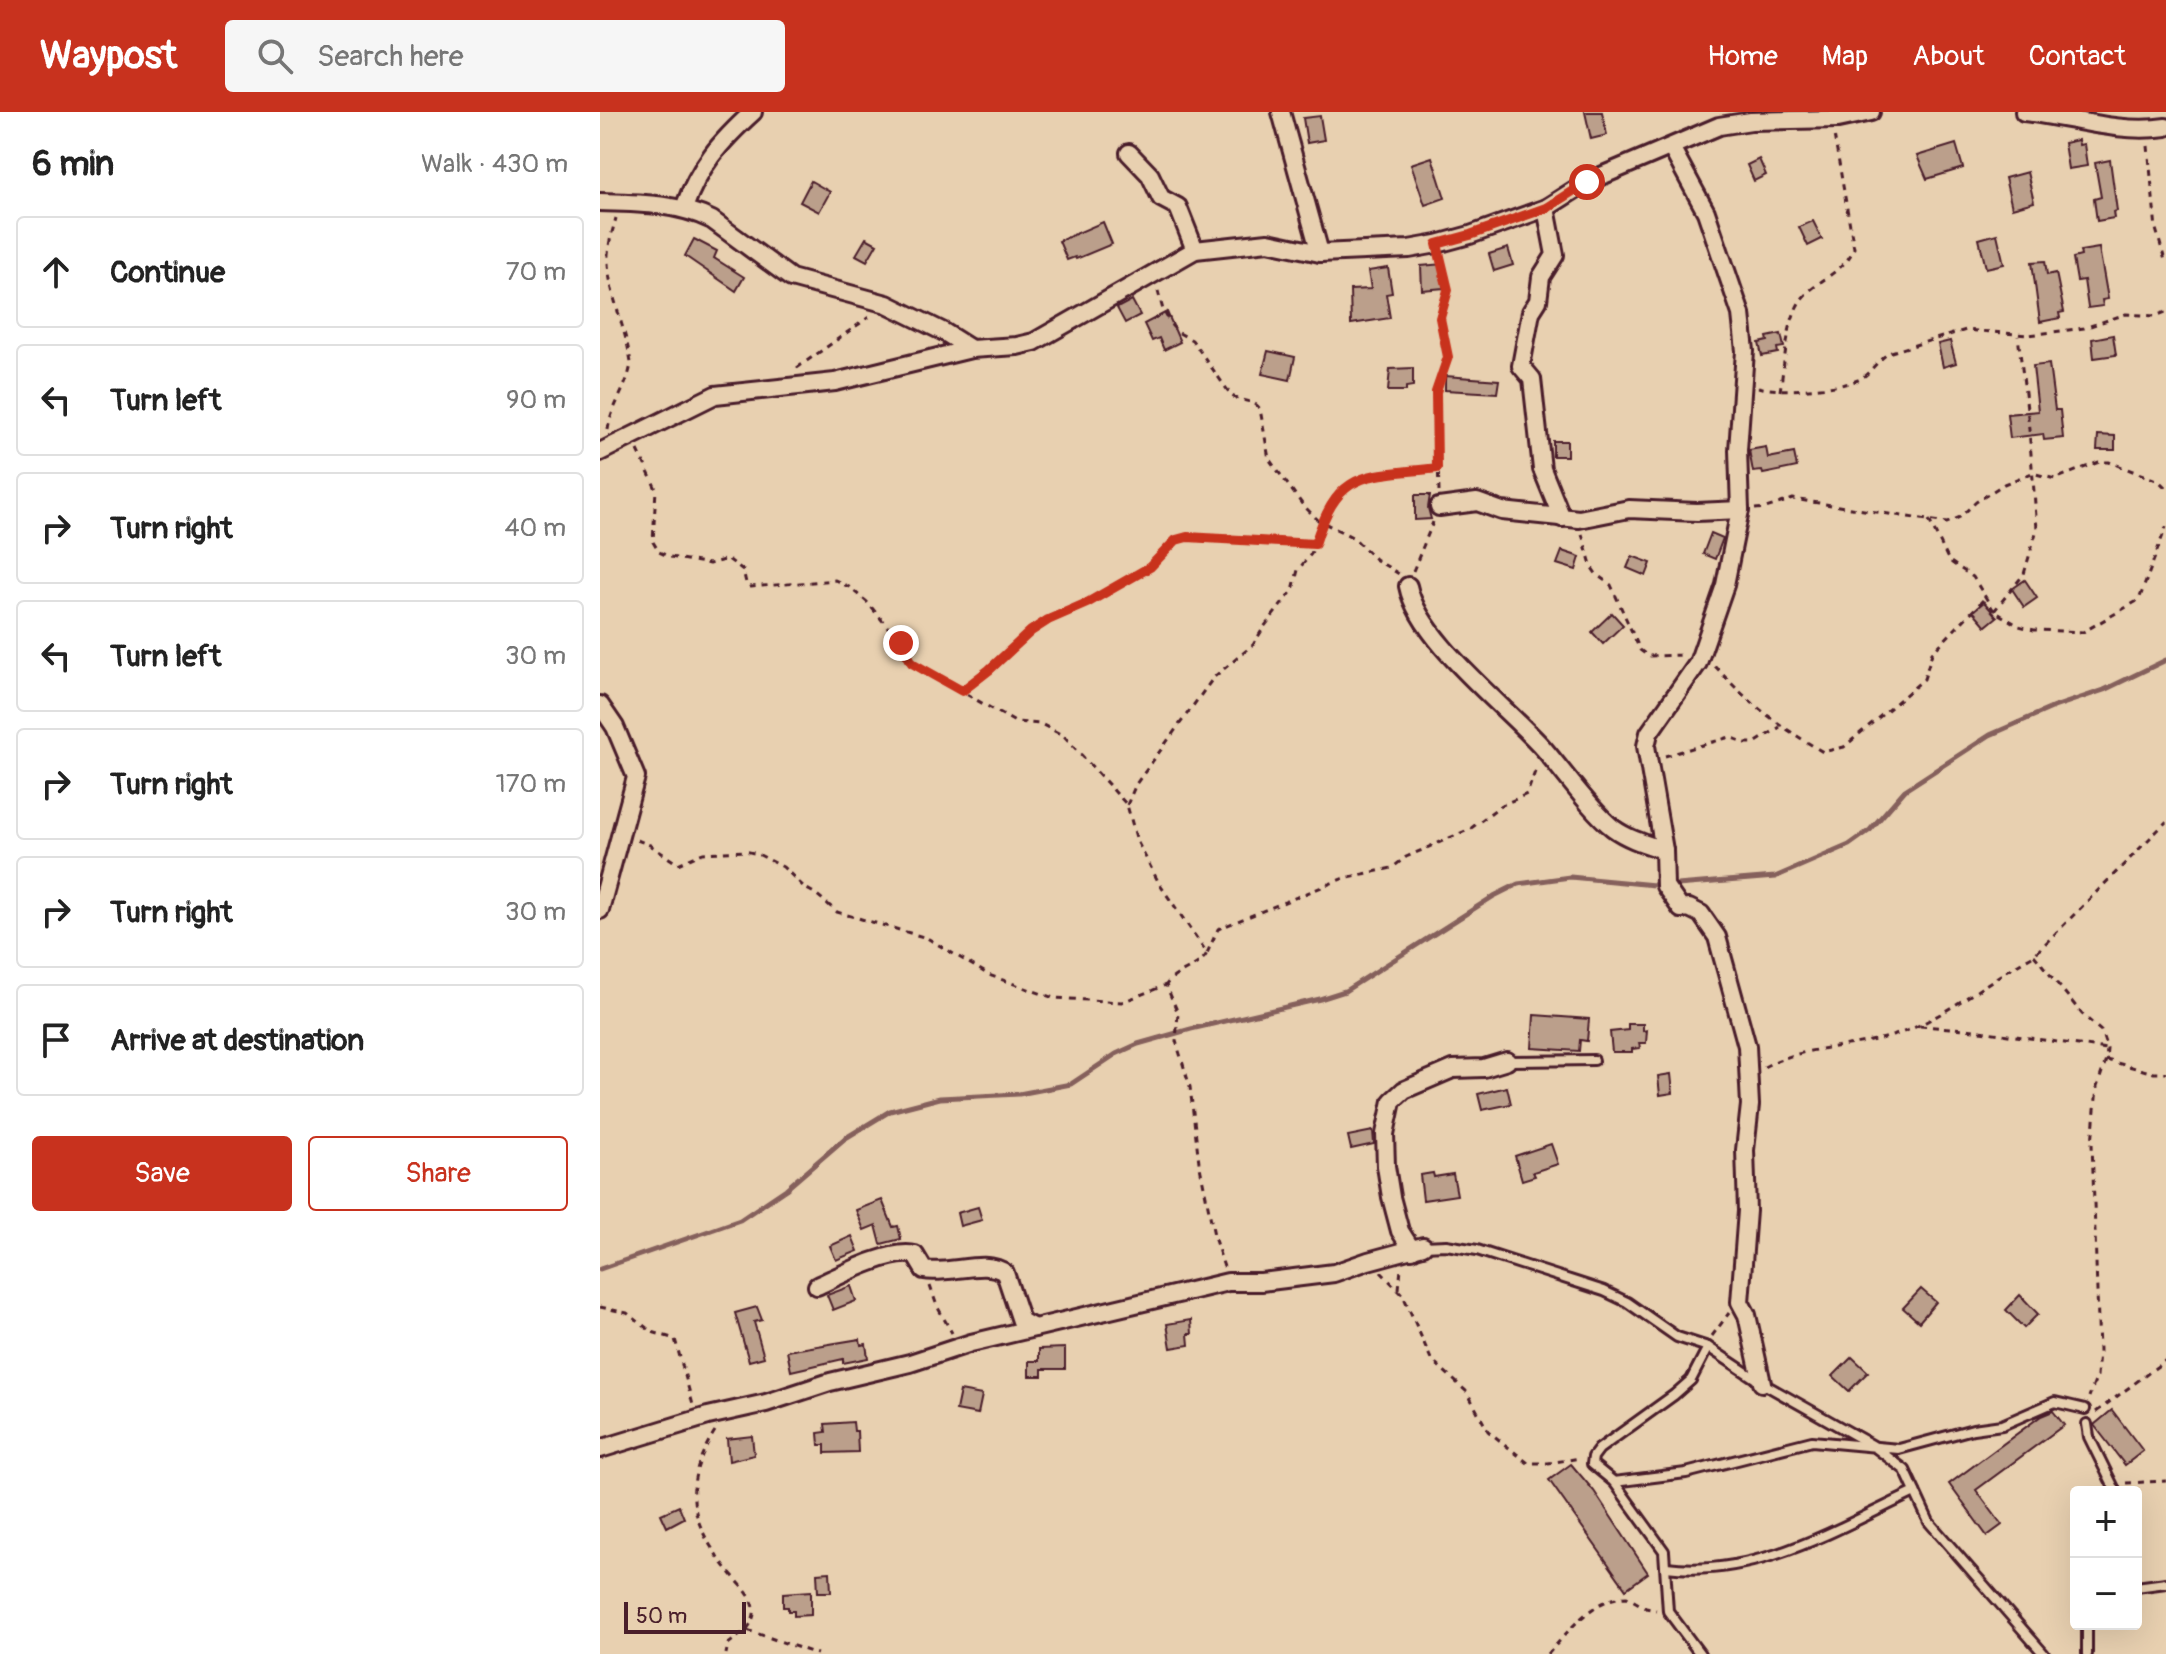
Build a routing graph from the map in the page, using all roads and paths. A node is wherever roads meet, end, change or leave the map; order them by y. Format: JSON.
{"nodes":[{"id":1,"x":753,"y":112,"type":"edge"},
{"id":2,"x":1281,"y":112,"type":"edge"},
{"id":3,"x":1871,"y":112,"type":"edge"},
{"id":4,"x":2024,"y":112,"type":"edge"},
{"id":5,"x":1716,"y":119,"type":"edge"},
{"id":6,"x":1831,"y":119,"type":"junction"},
{"id":7,"x":2117,"y":120,"type":"edge"},
{"id":8,"x":2166,"y":127,"type":"edge"},
{"id":9,"x":2146,"y":130,"type":"junction"},
{"id":10,"x":1671,"y":147,"type":"junction"},
{"id":11,"x":1129,"y":153,"type":"dead end"},
{"id":12,"x":600,"y":202,"type":"edge"},
{"id":13,"x":620,"y":203,"type":"junction"},
{"id":14,"x":684,"y":208,"type":"junction"},
{"id":15,"x":1546,"y":208,"type":"junction"},
{"id":16,"x":1437,"y":244,"type":"junction"},
{"id":17,"x":1195,"y":250,"type":"junction"},
{"id":18,"x":1320,"y":253,"type":"junction"},
{"id":19,"x":2166,"y":264,"type":"edge"},
{"id":20,"x":1153,"y":273,"type":"junction"},
{"id":21,"x":887,"y":304,"type":"junction"},
{"id":22,"x":2166,"y":312,"type":"edge"},
{"id":23,"x":2018,"y":335,"type":"junction"},
{"id":24,"x":971,"y":349,"type":"junction"},
{"id":25,"x":1743,"y":382,"type":"junction"},
{"id":26,"x":785,"y":389,"type":"junction"},
{"id":27,"x":1780,"y":391,"type":"junction"},
{"id":28,"x":629,"y":436,"type":"junction"},
{"id":29,"x":605,"y":449,"type":"edge"},
{"id":30,"x":1437,"y":468,"type":"junction"},
{"id":31,"x":2032,"y":473,"type":"junction"},
{"id":32,"x":2166,"y":488,"type":"edge"},
{"id":33,"x":1439,"y":507,"type":"junction"},
{"id":34,"x":1740,"y":510,"type":"junction"},
{"id":35,"x":1570,"y":519,"type":"junction"},
{"id":36,"x":1929,"y":520,"type":"junction"},
{"id":37,"x":1322,"y":522,"type":"junction"},
{"id":38,"x":2166,"y":527,"type":"edge"},
{"id":39,"x":1315,"y":544,"type":"junction"},
{"id":40,"x":1408,"y":586,"type":"dead end"},
{"id":41,"x":1986,"y":597,"type":"junction"},
{"id":42,"x":1994,"y":611,"type":"junction"},
{"id":43,"x":1702,"y":652,"type":"junction"},
{"id":44,"x":962,"y":691,"type":"junction"},
{"id":45,"x":600,"y":705,"type":"edge"},
{"id":46,"x":1780,"y":727,"type":"junction"},
{"id":47,"x":1542,"y":747,"type":"junction"},
{"id":48,"x":1650,"y":760,"type":"junction"},
{"id":49,"x":1127,"y":805,"type":"junction"},
{"id":50,"x":2166,"y":822,"type":"edge"},
{"id":51,"x":619,"y":840,"type":"junction"},
{"id":52,"x":1664,"y":850,"type":"junction"},
{"id":53,"x":600,"y":910,"type":"edge"},
{"id":54,"x":1207,"y":953,"type":"junction"},
{"id":55,"x":2034,"y":955,"type":"junction"},
{"id":56,"x":1166,"y":985,"type":"junction"},
{"id":57,"x":1916,"y":1026,"type":"junction"},
{"id":58,"x":2107,"y":1049,"type":"junction"},
{"id":59,"x":1594,"y":1060,"type":"dead end"},
{"id":60,"x":2106,"y":1060,"type":"junction"},
{"id":61,"x":1507,"y":1061,"type":"joint"},
{"id":62,"x":2166,"y":1073,"type":"edge"},
{"id":63,"x":1751,"y":1075,"type":"junction"},
{"id":64,"x":1413,"y":1250,"type":"junction"},
{"id":65,"x":1368,"y":1261,"type":"junction"},
{"id":66,"x":924,"y":1270,"type":"junction"},
{"id":67,"x":1228,"y":1282,"type":"junction"},
{"id":68,"x":817,"y":1286,"type":"dead end"},
{"id":69,"x":1399,"y":1291,"type":"junction"},
{"id":70,"x":1740,"y":1302,"type":"junction"},
{"id":71,"x":600,"y":1307,"type":"edge"},
{"id":72,"x":1034,"y":1328,"type":"junction"},
{"id":73,"x":960,"y":1347,"type":"junction"},
{"id":74,"x":1708,"y":1347,"type":"junction"},
{"id":75,"x":2166,"y":1360,"type":"edge"},
{"id":76,"x":1762,"y":1383,"type":"junction"},
{"id":77,"x":2085,"y":1409,"type":"joint"},
{"id":78,"x":728,"y":1411,"type":"junction"},
{"id":79,"x":708,"y":1416,"type":"junction"},
{"id":80,"x":2087,"y":1424,"type":"joint"},
{"id":81,"x":1872,"y":1445,"type":"junction"},
{"id":82,"x":600,"y":1449,"type":"edge"},
{"id":83,"x":1593,"y":1457,"type":"junction"},
{"id":84,"x":2166,"y":1481,"type":"edge"},
{"id":85,"x":1614,"y":1482,"type":"junction"},
{"id":86,"x":2113,"y":1486,"type":"edge"},
{"id":87,"x":2129,"y":1486,"type":"edge"},
{"id":88,"x":1915,"y":1492,"type":"junction"},
{"id":89,"x":1666,"y":1567,"type":"junction"},
{"id":90,"x":2166,"y":1583,"type":"edge"},
{"id":91,"x":2142,"y":1586,"type":"edge"},
{"id":92,"x":1668,"y":1611,"type":"junction"},
{"id":93,"x":747,"y":1630,"type":"junction"},
{"id":94,"x":2087,"y":1630,"type":"edge"},
{"id":95,"x":726,"y":1654,"type":"edge"},
{"id":96,"x":817,"y":1654,"type":"edge"},
{"id":97,"x":1548,"y":1654,"type":"edge"},
{"id":98,"x":1700,"y":1654,"type":"edge"},
{"id":99,"x":2044,"y":1654,"type":"edge"},
{"id":100,"x":2087,"y":1654,"type":"edge"}],
"edges":[{"from":1,"to":14,"type":"street"},
{"from":2,"to":18,"type":"street"},
{"from":3,"to":6,"type":"street"},
{"from":4,"to":7,"type":"street"},
{"from":5,"to":6,"type":"street"},
{"from":5,"to":10,"type":"street"},
{"from":6,"to":27,"type":"path"},
{"from":7,"to":9,"type":"street"},
{"from":8,"to":9,"type":"street"},
{"from":9,"to":19,"type":"path"},
{"from":10,"to":15,"type":"street"},
{"from":10,"to":25,"type":"street"},
{"from":11,"to":17,"type":"street"},
{"from":12,"to":13,"type":"street"},
{"from":13,"to":14,"type":"street"},
{"from":13,"to":29,"type":"path"},
{"from":14,"to":21,"type":"street"},
{"from":15,"to":16,"type":"street"},
{"from":15,"to":35,"type":"street"},
{"from":16,"to":18,"type":"street"},
{"from":16,"to":30,"type":"path"},
{"from":17,"to":18,"type":"street"},
{"from":17,"to":20,"type":"street"},
{"from":20,"to":24,"type":"street"},
{"from":20,"to":37,"type":"path"},
{"from":21,"to":24,"type":"street"},
{"from":21,"to":26,"type":"path"},
{"from":22,"to":23,"type":"path"},
{"from":23,"to":27,"type":"path"},
{"from":23,"to":31,"type":"path"},
{"from":24,"to":26,"type":"street"},
{"from":25,"to":27,"type":"path"},
{"from":25,"to":34,"type":"street"},
{"from":26,"to":28,"type":"street"},
{"from":28,"to":29,"type":"street"},
{"from":28,"to":44,"type":"path"},
{"from":30,"to":33,"type":"path"},
{"from":30,"to":37,"type":"path"},
{"from":31,"to":32,"type":"path"},
{"from":31,"to":36,"type":"path"},
{"from":31,"to":42,"type":"path"},
{"from":33,"to":35,"type":"street"},
{"from":33,"to":37,"type":"path"},
{"from":34,"to":35,"type":"street"},
{"from":34,"to":36,"type":"path"},
{"from":34,"to":43,"type":"street"},
{"from":35,"to":43,"type":"path"},
{"from":36,"to":41,"type":"path"},
{"from":37,"to":39,"type":"path"},
{"from":38,"to":42,"type":"path"},
{"from":39,"to":44,"type":"path"},
{"from":39,"to":49,"type":"path"},
{"from":40,"to":47,"type":"street"},
{"from":41,"to":42,"type":"path"},
{"from":41,"to":46,"type":"path"},
{"from":43,"to":46,"type":"path"},
{"from":43,"to":48,"type":"street"},
{"from":44,"to":49,"type":"path"},
{"from":45,"to":51,"type":"street"},
{"from":46,"to":48,"type":"path"},
{"from":47,"to":52,"type":"street"},
{"from":47,"to":54,"type":"path"},
{"from":48,"to":52,"type":"street"},
{"from":49,"to":54,"type":"path"},
{"from":50,"to":55,"type":"path"},
{"from":51,"to":53,"type":"street"},
{"from":51,"to":56,"type":"path"},
{"from":52,"to":63,"type":"street"},
{"from":54,"to":56,"type":"path"},
{"from":55,"to":57,"type":"path"},
{"from":55,"to":58,"type":"path"},
{"from":56,"to":67,"type":"path"},
{"from":57,"to":58,"type":"path"},
{"from":57,"to":63,"type":"path"},
{"from":58,"to":60,"type":"path"},
{"from":59,"to":61,"type":"lane"},
{"from":60,"to":62,"type":"path"},
{"from":60,"to":77,"type":"path"},
{"from":61,"to":64,"type":"street"},
{"from":63,"to":70,"type":"street"},
{"from":64,"to":65,"type":"street"},
{"from":64,"to":69,"type":"path"},
{"from":64,"to":74,"type":"lane"},
{"from":65,"to":67,"type":"street"},
{"from":65,"to":69,"type":"path"},
{"from":66,"to":68,"type":"street"},
{"from":66,"to":72,"type":"street"},
{"from":66,"to":73,"type":"path"},
{"from":67,"to":72,"type":"street"},
{"from":69,"to":83,"type":"path"},
{"from":70,"to":74,"type":"path"},
{"from":70,"to":76,"type":"street"},
{"from":71,"to":79,"type":"path"},
{"from":72,"to":73,"type":"street"},
{"from":73,"to":78,"type":"street"},
{"from":74,"to":76,"type":"lane"},
{"from":74,"to":83,"type":"lane"},
{"from":75,"to":80,"type":"path"},
{"from":76,"to":81,"type":"lane"},
{"from":77,"to":81,"type":"lane"},
{"from":78,"to":79,"type":"street"},
{"from":78,"to":93,"type":"path"},
{"from":79,"to":82,"type":"street"},
{"from":80,"to":86,"type":"lane"},
{"from":81,"to":85,"type":"lane"},
{"from":81,"to":88,"type":"lane"},
{"from":83,"to":85,"type":"lane"},
{"from":84,"to":87,"type":"path"},
{"from":85,"to":89,"type":"lane"},
{"from":88,"to":89,"type":"lane"},
{"from":88,"to":99,"type":"lane"},
{"from":89,"to":92,"type":"lane"},
{"from":90,"to":91,"type":"lane"},
{"from":92,"to":97,"type":"path"},
{"from":92,"to":98,"type":"lane"},
{"from":93,"to":95,"type":"path"},
{"from":93,"to":96,"type":"path"},
{"from":94,"to":100,"type":"lane"}]}
